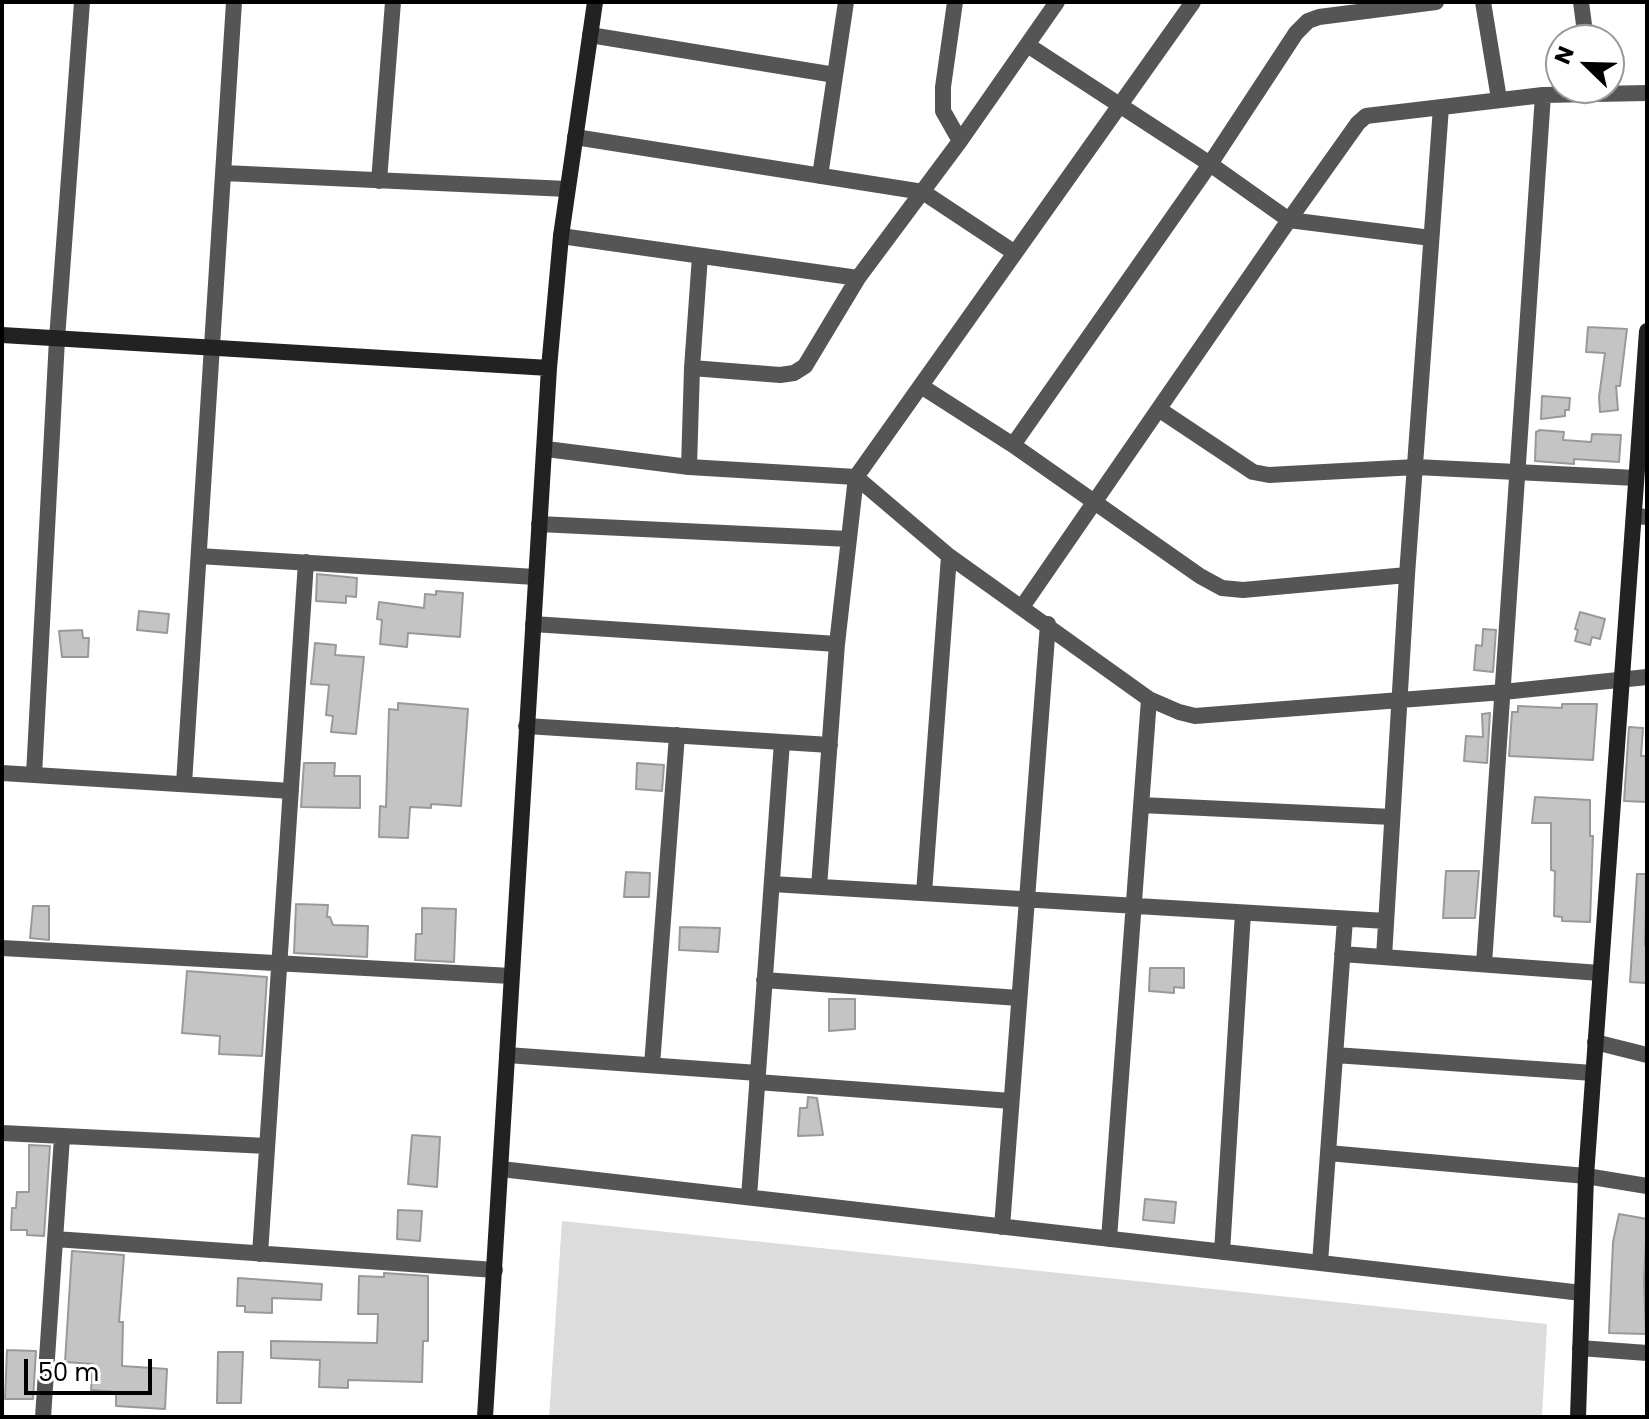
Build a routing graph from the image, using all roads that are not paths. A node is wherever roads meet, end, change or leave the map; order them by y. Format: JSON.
{"nodes":[{"id":1,"x":82,"y":2,"type":"edge"},
{"id":2,"x":234,"y":2,"type":"edge"},
{"id":3,"x":393,"y":2,"type":"edge"},
{"id":4,"x":595,"y":2,"type":"edge"},
{"id":5,"x":846,"y":2,"type":"edge"},
{"id":6,"x":955,"y":2,"type":"edge"},
{"id":7,"x":1057,"y":2,"type":"edge"},
{"id":8,"x":1193,"y":2,"type":"edge"},
{"id":9,"x":1436,"y":2,"type":"edge"},
{"id":10,"x":1483,"y":2,"type":"edge"},
{"id":11,"x":1581,"y":2,"type":"edge"},
{"id":12,"x":1584,"y":24,"type":"edge"},
{"id":13,"x":590,"y":35,"type":"junction"},
{"id":14,"x":1029,"y":46,"type":"junction"},
{"id":15,"x":835,"y":75,"type":"junction"},
{"id":16,"x":1625,"y":92,"type":"edge"},
{"id":17,"x":1647,"y":93,"type":"edge"},
{"id":18,"x":1543,"y":95,"type":"joint"},
{"id":19,"x":1499,"y":99,"type":"junction"},
{"id":20,"x":1121,"y":105,"type":"junction"},
{"id":21,"x":1441,"y":107,"type":"junction"},
{"id":22,"x":575,"y":137,"type":"junction"},
{"id":23,"x":960,"y":141,"type":"junction"},
{"id":24,"x":1210,"y":164,"type":"junction"},
{"id":25,"x":224,"y":173,"type":"junction"},
{"id":26,"x":820,"y":176,"type":"junction"},
{"id":27,"x":379,"y":181,"type":"junction"},
{"id":28,"x":567,"y":189,"type":"junction"},
{"id":29,"x":923,"y":192,"type":"junction"},
{"id":30,"x":1289,"y":220,"type":"junction"},
{"id":31,"x":561,"y":236,"type":"junction"},
{"id":32,"x":1431,"y":238,"type":"junction"},
{"id":33,"x":1015,"y":253,"type":"junction"},
{"id":34,"x":700,"y":256,"type":"junction"},
{"id":35,"x":858,"y":278,"type":"junction"},
{"id":36,"x":1647,"y":331,"type":"edge"},
{"id":37,"x":2,"y":335,"type":"edge"},
{"id":38,"x":1647,"y":337,"type":"edge"},
{"id":39,"x":57,"y":339,"type":"junction"},
{"id":40,"x":213,"y":347,"type":"junction"},
{"id":41,"x":549,"y":368,"type":"junction"},
{"id":42,"x":692,"y":368,"type":"junction"},
{"id":43,"x":921,"y":386,"type":"junction"},
{"id":44,"x":1160,"y":410,"type":"junction"},
{"id":45,"x":1013,"y":445,"type":"junction"},
{"id":46,"x":546,"y":449,"type":"junction"},
{"id":47,"x":689,"y":467,"type":"junction"},
{"id":48,"x":1416,"y":467,"type":"junction"},
{"id":49,"x":1517,"y":473,"type":"junction"},
{"id":50,"x":856,"y":477,"type":"junction"},
{"id":51,"x":1636,"y":478,"type":"junction"},
{"id":52,"x":1094,"y":501,"type":"junction"},
{"id":53,"x":1641,"y":517,"type":"edge"},
{"id":54,"x":539,"y":524,"type":"junction"},
{"id":55,"x":849,"y":539,"type":"junction"},
{"id":56,"x":199,"y":556,"type":"junction"},
{"id":57,"x":949,"y":556,"type":"junction"},
{"id":58,"x":306,"y":562,"type":"junction"},
{"id":59,"x":1407,"y":575,"type":"junction"},
{"id":60,"x":535,"y":577,"type":"junction"},
{"id":61,"x":1022,"y":607,"type":"junction"},
{"id":62,"x":533,"y":624,"type":"junction"},
{"id":63,"x":1048,"y":624,"type":"junction"},
{"id":64,"x":837,"y":644,"type":"junction"},
{"id":65,"x":1647,"y":677,"type":"edge"},
{"id":66,"x":1621,"y":678,"type":"junction"},
{"id":67,"x":1503,"y":692,"type":"junction"},
{"id":68,"x":1149,"y":699,"type":"junction"},
{"id":69,"x":1401,"y":701,"type":"junction"},
{"id":70,"x":526,"y":726,"type":"junction"},
{"id":71,"x":677,"y":735,"type":"junction"},
{"id":72,"x":782,"y":742,"type":"junction"},
{"id":73,"x":830,"y":745,"type":"junction"},
{"id":74,"x":2,"y":773,"type":"edge"},
{"id":75,"x":34,"y":775,"type":"junction"},
{"id":76,"x":184,"y":784,"type":"junction"},
{"id":77,"x":291,"y":791,"type":"junction"},
{"id":78,"x":1141,"y":805,"type":"junction"},
{"id":79,"x":1392,"y":817,"type":"junction"},
{"id":80,"x":772,"y":884,"type":"junction"},
{"id":81,"x":819,"y":887,"type":"junction"},
{"id":82,"x":924,"y":893,"type":"junction"},
{"id":83,"x":1027,"y":899,"type":"junction"},
{"id":84,"x":1134,"y":906,"type":"junction"},
{"id":85,"x":1243,"y":913,"type":"junction"},
{"id":86,"x":1345,"y":919,"type":"junction"},
{"id":87,"x":1386,"y":921,"type":"junction"},
{"id":88,"x":2,"y":948,"type":"edge"},
{"id":89,"x":1342,"y":954,"type":"junction"},
{"id":90,"x":1384,"y":957,"type":"junction"},
{"id":91,"x":279,"y":963,"type":"junction"},
{"id":92,"x":1484,"y":964,"type":"junction"},
{"id":93,"x":1600,"y":973,"type":"junction"},
{"id":94,"x":511,"y":976,"type":"junction"},
{"id":95,"x":764,"y":980,"type":"junction"},
{"id":96,"x":1019,"y":998,"type":"junction"},
{"id":97,"x":1595,"y":1042,"type":"junction"},
{"id":98,"x":507,"y":1055,"type":"junction"},
{"id":99,"x":1335,"y":1055,"type":"junction"},
{"id":100,"x":1647,"y":1055,"type":"edge"},
{"id":101,"x":652,"y":1065,"type":"junction"},
{"id":102,"x":1593,"y":1073,"type":"junction"},
{"id":103,"x":758,"y":1077,"type":"junction"},
{"id":104,"x":1011,"y":1101,"type":"junction"},
{"id":105,"x":2,"y":1133,"type":"edge"},
{"id":106,"x":62,"y":1137,"type":"junction"},
{"id":107,"x":267,"y":1146,"type":"junction"},
{"id":108,"x":1328,"y":1153,"type":"junction"},
{"id":109,"x":501,"y":1169,"type":"junction"},
{"id":110,"x":1586,"y":1176,"type":"junction"},
{"id":111,"x":1647,"y":1186,"type":"edge"},
{"id":112,"x":749,"y":1197,"type":"junction"},
{"id":113,"x":1002,"y":1227,"type":"junction"},
{"id":114,"x":55,"y":1239,"type":"junction"},
{"id":115,"x":1109,"y":1239,"type":"junction"},
{"id":116,"x":1222,"y":1252,"type":"junction"},
{"id":117,"x":260,"y":1254,"type":"junction"},
{"id":118,"x":1320,"y":1263,"type":"junction"},
{"id":119,"x":495,"y":1270,"type":"junction"},
{"id":120,"x":1582,"y":1293,"type":"junction"},
{"id":121,"x":1580,"y":1348,"type":"junction"},
{"id":122,"x":1647,"y":1353,"type":"edge"},
{"id":123,"x":43,"y":1417,"type":"edge"},
{"id":124,"x":485,"y":1417,"type":"edge"},
{"id":125,"x":1578,"y":1417,"type":"edge"}],
"edges":[{"from":1,"to":39,"type":"street"},
{"from":2,"to":25,"type":"street"},
{"from":3,"to":27,"type":"street"},
{"from":4,"to":13,"type":"street"},
{"from":5,"to":15,"type":"street"},
{"from":6,"to":23,"type":"street"},
{"from":7,"to":14,"type":"street"},
{"from":8,"to":20,"type":"street"},
{"from":9,"to":24,"type":"street"},
{"from":10,"to":19,"type":"street"},
{"from":11,"to":12,"type":"street"},
{"from":13,"to":15,"type":"street"},
{"from":13,"to":22,"type":"street"},
{"from":14,"to":20,"type":"street"},
{"from":14,"to":23,"type":"street"},
{"from":15,"to":26,"type":"street"},
{"from":16,"to":17,"type":"street"},
{"from":18,"to":19,"type":"street"},
{"from":18,"to":49,"type":"street"},
{"from":19,"to":21,"type":"street"},
{"from":20,"to":24,"type":"street"},
{"from":20,"to":33,"type":"street"},
{"from":21,"to":30,"type":"street"},
{"from":21,"to":32,"type":"street"},
{"from":22,"to":26,"type":"street"},
{"from":22,"to":28,"type":"street"},
{"from":23,"to":29,"type":"street"},
{"from":24,"to":30,"type":"street"},
{"from":24,"to":45,"type":"street"},
{"from":25,"to":27,"type":"street"},
{"from":25,"to":40,"type":"street"},
{"from":26,"to":29,"type":"street"},
{"from":27,"to":28,"type":"street"},
{"from":28,"to":31,"type":"street"},
{"from":29,"to":33,"type":"street"},
{"from":29,"to":35,"type":"street"},
{"from":30,"to":32,"type":"street"},
{"from":30,"to":44,"type":"street"},
{"from":31,"to":34,"type":"street"},
{"from":31,"to":41,"type":"street"},
{"from":32,"to":48,"type":"street"},
{"from":33,"to":43,"type":"street"},
{"from":34,"to":35,"type":"street"},
{"from":34,"to":42,"type":"street"},
{"from":35,"to":42,"type":"street"},
{"from":36,"to":38,"type":"street"},
{"from":37,"to":39,"type":"street"},
{"from":38,"to":51,"type":"street"},
{"from":39,"to":40,"type":"street"},
{"from":39,"to":75,"type":"street"},
{"from":40,"to":41,"type":"street"},
{"from":40,"to":56,"type":"street"},
{"from":41,"to":46,"type":"street"},
{"from":42,"to":47,"type":"street"},
{"from":43,"to":45,"type":"street"},
{"from":43,"to":50,"type":"street"},
{"from":44,"to":48,"type":"street"},
{"from":44,"to":52,"type":"street"},
{"from":45,"to":52,"type":"street"},
{"from":46,"to":47,"type":"street"},
{"from":46,"to":54,"type":"street"},
{"from":47,"to":50,"type":"street"},
{"from":48,"to":49,"type":"street"},
{"from":48,"to":59,"type":"street"},
{"from":49,"to":51,"type":"street"},
{"from":49,"to":67,"type":"street"},
{"from":50,"to":55,"type":"street"},
{"from":50,"to":57,"type":"street"},
{"from":51,"to":53,"type":"street"},
{"from":52,"to":59,"type":"street"},
{"from":52,"to":61,"type":"street"},
{"from":53,"to":66,"type":"street"},
{"from":54,"to":55,"type":"street"},
{"from":54,"to":60,"type":"street"},
{"from":55,"to":64,"type":"street"},
{"from":56,"to":58,"type":"street"},
{"from":56,"to":76,"type":"street"},
{"from":57,"to":61,"type":"street"},
{"from":57,"to":82,"type":"street"},
{"from":58,"to":60,"type":"street"},
{"from":58,"to":77,"type":"street"},
{"from":59,"to":69,"type":"street"},
{"from":60,"to":62,"type":"street"},
{"from":61,"to":63,"type":"street"},
{"from":62,"to":64,"type":"street"},
{"from":62,"to":70,"type":"street"},
{"from":63,"to":68,"type":"street"},
{"from":63,"to":83,"type":"street"},
{"from":64,"to":73,"type":"street"},
{"from":65,"to":66,"type":"street"},
{"from":66,"to":67,"type":"street"},
{"from":66,"to":93,"type":"street"},
{"from":67,"to":69,"type":"street"},
{"from":67,"to":92,"type":"street"},
{"from":68,"to":69,"type":"street"},
{"from":68,"to":78,"type":"street"},
{"from":69,"to":79,"type":"street"},
{"from":70,"to":71,"type":"street"},
{"from":70,"to":94,"type":"street"},
{"from":71,"to":72,"type":"street"},
{"from":71,"to":101,"type":"street"},
{"from":72,"to":73,"type":"street"},
{"from":72,"to":80,"type":"street"},
{"from":73,"to":81,"type":"street"},
{"from":74,"to":75,"type":"street"},
{"from":75,"to":76,"type":"street"},
{"from":76,"to":77,"type":"street"},
{"from":77,"to":91,"type":"street"},
{"from":78,"to":79,"type":"street"},
{"from":78,"to":84,"type":"street"},
{"from":79,"to":87,"type":"street"},
{"from":80,"to":81,"type":"street"},
{"from":80,"to":95,"type":"street"},
{"from":81,"to":82,"type":"street"},
{"from":82,"to":83,"type":"street"},
{"from":83,"to":84,"type":"street"},
{"from":83,"to":96,"type":"street"},
{"from":84,"to":85,"type":"street"},
{"from":84,"to":115,"type":"street"},
{"from":85,"to":86,"type":"street"},
{"from":85,"to":116,"type":"street"},
{"from":86,"to":87,"type":"street"},
{"from":86,"to":89,"type":"street"},
{"from":87,"to":90,"type":"street"},
{"from":88,"to":91,"type":"street"},
{"from":89,"to":90,"type":"street"},
{"from":89,"to":99,"type":"street"},
{"from":90,"to":92,"type":"street"},
{"from":91,"to":94,"type":"street"},
{"from":91,"to":107,"type":"street"},
{"from":92,"to":93,"type":"street"},
{"from":93,"to":97,"type":"street"},
{"from":94,"to":98,"type":"street"},
{"from":95,"to":96,"type":"street"},
{"from":95,"to":103,"type":"street"},
{"from":96,"to":104,"type":"street"},
{"from":97,"to":100,"type":"street"},
{"from":97,"to":102,"type":"street"},
{"from":98,"to":101,"type":"street"},
{"from":98,"to":109,"type":"street"},
{"from":99,"to":102,"type":"street"},
{"from":99,"to":108,"type":"street"},
{"from":101,"to":103,"type":"street"},
{"from":102,"to":110,"type":"street"},
{"from":103,"to":104,"type":"street"},
{"from":103,"to":112,"type":"street"},
{"from":104,"to":113,"type":"street"},
{"from":105,"to":106,"type":"street"},
{"from":106,"to":107,"type":"street"},
{"from":106,"to":114,"type":"street"},
{"from":107,"to":117,"type":"street"},
{"from":108,"to":110,"type":"street"},
{"from":108,"to":118,"type":"street"},
{"from":109,"to":112,"type":"street"},
{"from":109,"to":119,"type":"street"},
{"from":110,"to":111,"type":"street"},
{"from":110,"to":120,"type":"street"},
{"from":112,"to":113,"type":"street"},
{"from":113,"to":115,"type":"street"},
{"from":114,"to":117,"type":"street"},
{"from":114,"to":123,"type":"street"},
{"from":115,"to":116,"type":"street"},
{"from":116,"to":118,"type":"street"},
{"from":117,"to":119,"type":"street"},
{"from":118,"to":120,"type":"street"},
{"from":119,"to":124,"type":"street"},
{"from":120,"to":121,"type":"street"},
{"from":121,"to":122,"type":"street"},
{"from":121,"to":125,"type":"street"}]}
